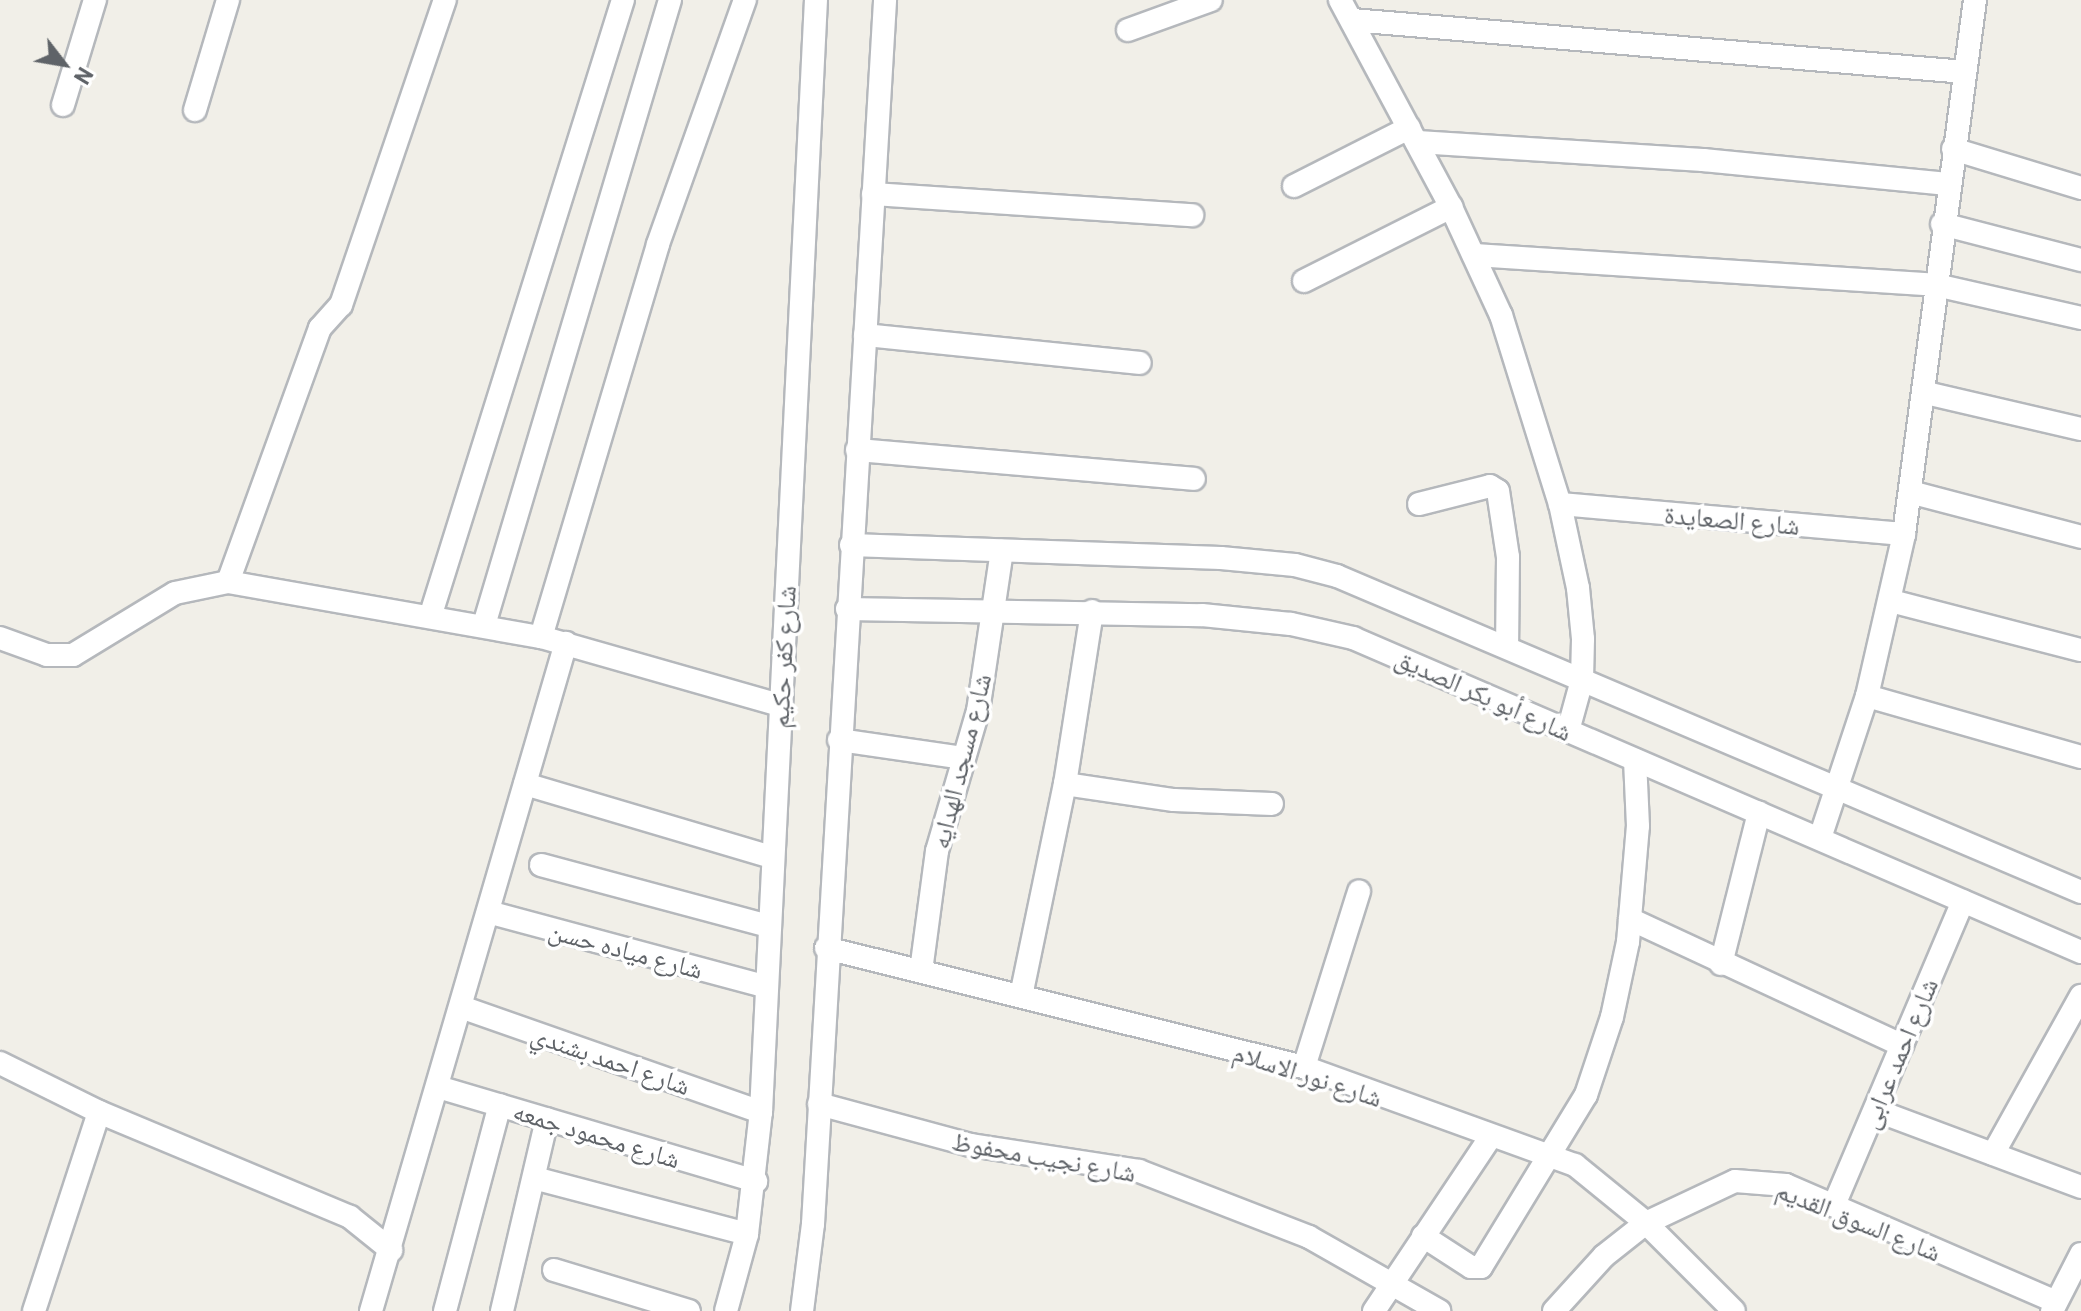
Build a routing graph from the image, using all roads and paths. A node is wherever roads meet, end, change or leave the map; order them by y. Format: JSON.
{"nodes":[{"id":1,"x":95,"y":0,"type":"edge"},
{"id":2,"x":228,"y":0,"type":"edge"},
{"id":3,"x":445,"y":0,"type":"edge"},
{"id":4,"x":623,"y":0,"type":"edge"},
{"id":5,"x":670,"y":0,"type":"edge"},
{"id":6,"x":745,"y":0,"type":"edge"},
{"id":7,"x":885,"y":0,"type":"edge"},
{"id":8,"x":1211,"y":0,"type":"edge"},
{"id":9,"x":1340,"y":0,"type":"edge"},
{"id":10,"x":1975,"y":0,"type":"edge"},
{"id":11,"x":809,"y":2,"type":"edge"},
{"id":12,"x":1352,"y":20,"type":"junction"},
{"id":13,"x":1128,"y":30,"type":"dead end"},
{"id":14,"x":1965,"y":72,"type":"junction"},
{"id":15,"x":63,"y":105,"type":"dead end"},
{"id":16,"x":195,"y":110,"type":"dead end"},
{"id":17,"x":1413,"y":135,"type":"junction"},
{"id":18,"x":1953,"y":149,"type":"junction"},
{"id":19,"x":1948,"y":184,"type":"junction"},
{"id":20,"x":1294,"y":186,"type":"dead end"},
{"id":21,"x":2081,"y":188,"type":"edge"},
{"id":22,"x":873,"y":194,"type":"junction"},
{"id":23,"x":1451,"y":207,"type":"junction"},
{"id":24,"x":1192,"y":215,"type":"dead end"},
{"id":25,"x":1942,"y":224,"type":"junction"},
{"id":26,"x":1474,"y":255,"type":"junction"},
{"id":27,"x":2081,"y":260,"type":"edge"},
{"id":28,"x":1304,"y":281,"type":"dead end"},
{"id":29,"x":1936,"y":285,"type":"junction"},
{"id":30,"x":2081,"y":318,"type":"edge"},
{"id":31,"x":865,"y":335,"type":"junction"},
{"id":32,"x":1140,"y":363,"type":"dead end"},
{"id":33,"x":1926,"y":393,"type":"junction"},
{"id":34,"x":2081,"y":429,"type":"edge"},
{"id":35,"x":857,"y":450,"type":"junction"},
{"id":36,"x":1194,"y":479,"type":"dead end"},
{"id":37,"x":1910,"y":492,"type":"junction"},
{"id":38,"x":1419,"y":504,"type":"dead end"},
{"id":39,"x":1560,"y":504,"type":"junction"},
{"id":40,"x":1904,"y":534,"type":"junction"},
{"id":41,"x":2081,"y":537,"type":"edge"},
{"id":42,"x":851,"y":545,"type":"junction"},
{"id":43,"x":1002,"y":551,"type":"junction"},
{"id":44,"x":228,"y":582,"type":"junction"},
{"id":45,"x":1891,"y":601,"type":"junction"},
{"id":46,"x":994,"y":607,"type":"junction"},
{"id":47,"x":847,"y":609,"type":"junction"},
{"id":48,"x":1092,"y":611,"type":"junction"},
{"id":49,"x":431,"y":614,"type":"junction"},
{"id":50,"x":484,"y":625,"type":"junction"},
{"id":51,"x":541,"y":637,"type":"junction"},
{"id":52,"x":0,"y":638,"type":"edge"},
{"id":53,"x":566,"y":643,"type":"junction"},
{"id":54,"x":1507,"y":646,"type":"junction"},
{"id":55,"x":2081,"y":650,"type":"edge"},
{"id":56,"x":1582,"y":680,"type":"junction"},
{"id":57,"x":1867,"y":696,"type":"junction"},
{"id":58,"x":780,"y":705,"type":"junction"},
{"id":59,"x":1568,"y":731,"type":"junction"},
{"id":60,"x":839,"y":740,"type":"junction"},
{"id":61,"x":2081,"y":757,"type":"edge"},
{"id":62,"x":964,"y":758,"type":"junction"},
{"id":63,"x":1635,"y":760,"type":"junction"},
{"id":64,"x":525,"y":784,"type":"junction"},
{"id":65,"x":1065,"y":784,"type":"junction"},
{"id":66,"x":1838,"y":788,"type":"junction"},
{"id":67,"x":1272,"y":804,"type":"dead end"},
{"id":68,"x":1759,"y":813,"type":"junction"},
{"id":69,"x":1820,"y":838,"type":"junction"},
{"id":70,"x":771,"y":857,"type":"junction"},
{"id":71,"x":541,"y":865,"type":"dead end"},
{"id":72,"x":1359,"y":891,"type":"dead end"},
{"id":73,"x":2081,"y":892,"type":"edge"},
{"id":74,"x":1963,"y":901,"type":"junction"},
{"id":75,"x":488,"y":912,"type":"junction"},
{"id":76,"x":1630,"y":919,"type":"junction"},
{"id":77,"x":768,"y":926,"type":"junction"},
{"id":78,"x":826,"y":948,"type":"junction"},
{"id":79,"x":2081,"y":952,"type":"edge"},
{"id":80,"x":1721,"y":964,"type":"junction"},
{"id":81,"x":921,"y":971,"type":"junction"},
{"id":82,"x":764,"y":986,"type":"junction"},
{"id":83,"x":1021,"y":996,"type":"junction"},
{"id":84,"x":2081,"y":996,"type":"edge"},
{"id":85,"x":461,"y":1007,"type":"junction"},
{"id":86,"x":1902,"y":1045,"type":"junction"},
{"id":87,"x":0,"y":1063,"type":"edge"},
{"id":88,"x":1304,"y":1067,"type":"junction"},
{"id":89,"x":438,"y":1087,"type":"junction"},
{"id":90,"x":819,"y":1104,"type":"junction"},
{"id":91,"x":500,"y":1105,"type":"junction"},
{"id":92,"x":1875,"y":1110,"type":"junction"},
{"id":93,"x":99,"y":1112,"type":"junction"},
{"id":94,"x":761,"y":1112,"type":"junction"},
{"id":95,"x":547,"y":1119,"type":"junction"},
{"id":96,"x":1490,"y":1138,"type":"junction"},
{"id":97,"x":1993,"y":1154,"type":"junction"},
{"id":98,"x":1552,"y":1158,"type":"junction"},
{"id":99,"x":534,"y":1178,"type":"junction"},
{"id":100,"x":756,"y":1181,"type":"junction"},
{"id":101,"x":2081,"y":1187,"type":"edge"},
{"id":102,"x":1834,"y":1205,"type":"junction"},
{"id":103,"x":1646,"y":1223,"type":"junction"},
{"id":104,"x":747,"y":1234,"type":"junction"},
{"id":105,"x":1423,"y":1236,"type":"junction"},
{"id":106,"x":391,"y":1250,"type":"junction"},
{"id":107,"x":2081,"y":1254,"type":"edge"},
{"id":108,"x":554,"y":1270,"type":"dead end"},
{"id":109,"x":1392,"y":1285,"type":"junction"},
{"id":110,"x":2054,"y":1306,"type":"edge"},
{"id":111,"x":34,"y":1311,"type":"edge"},
{"id":112,"x":371,"y":1311,"type":"edge"},
{"id":113,"x":445,"y":1311,"type":"edge"},
{"id":114,"x":502,"y":1311,"type":"edge"},
{"id":115,"x":689,"y":1311,"type":"edge"},
{"id":116,"x":726,"y":1311,"type":"edge"},
{"id":117,"x":802,"y":1311,"type":"edge"},
{"id":118,"x":1374,"y":1311,"type":"edge"},
{"id":119,"x":1439,"y":1311,"type":"edge"},
{"id":120,"x":1554,"y":1311,"type":"edge"},
{"id":121,"x":1734,"y":1311,"type":"edge"}],
"edges":[{"from":1,"to":15,"type":"street"},
{"from":2,"to":16,"type":"street"},
{"from":3,"to":44,"type":"street"},
{"from":4,"to":49,"type":"street"},
{"from":5,"to":50,"type":"street"},
{"from":6,"to":51,"type":"street"},
{"from":7,"to":22,"type":"street"},
{"from":8,"to":13,"type":"street"},
{"from":9,"to":12,"type":"street"},
{"from":10,"to":14,"type":"street"},
{"from":11,"to":58,"type":"street","name":"شارع كفر حكيم"},
{"from":12,"to":14,"type":"street"},
{"from":12,"to":17,"type":"street"},
{"from":14,"to":18,"type":"street"},
{"from":17,"to":19,"type":"street"},
{"from":17,"to":20,"type":"street"},
{"from":17,"to":23,"type":"street"},
{"from":18,"to":19,"type":"street"},
{"from":18,"to":21,"type":"street"},
{"from":19,"to":25,"type":"street"},
{"from":22,"to":24,"type":"street"},
{"from":22,"to":31,"type":"street"},
{"from":23,"to":26,"type":"street"},
{"from":23,"to":28,"type":"street"},
{"from":25,"to":27,"type":"street"},
{"from":25,"to":29,"type":"street"},
{"from":26,"to":29,"type":"street"},
{"from":26,"to":39,"type":"street"},
{"from":29,"to":30,"type":"street"},
{"from":29,"to":33,"type":"street"},
{"from":31,"to":32,"type":"street"},
{"from":31,"to":35,"type":"street"},
{"from":33,"to":34,"type":"street"},
{"from":33,"to":37,"type":"street"},
{"from":35,"to":36,"type":"street"},
{"from":35,"to":42,"type":"street"},
{"from":37,"to":40,"type":"street"},
{"from":37,"to":41,"type":"street"},
{"from":38,"to":54,"type":"street"},
{"from":39,"to":40,"type":"street","name":"شارع الصعايدة"},
{"from":39,"to":56,"type":"street"},
{"from":40,"to":45,"type":"street"},
{"from":42,"to":43,"type":"street","name":"شارع أبو بكر الصديق"},
{"from":42,"to":47,"type":"street"},
{"from":43,"to":46,"type":"street","name":"شارع مسجد الهدايه"},
{"from":43,"to":54,"type":"street","name":"شارع أبو بكر الصديق"},
{"from":44,"to":49,"type":"street"},
{"from":44,"to":52,"type":"street"},
{"from":45,"to":55,"type":"street"},
{"from":45,"to":57,"type":"street"},
{"from":46,"to":47,"type":"street","name":"شارع أبو بكر الصديق"},
{"from":46,"to":48,"type":"street","name":"شارع أبو بكر الصديق"},
{"from":46,"to":62,"type":"street","name":"شارع مسجد الهدايه"},
{"from":47,"to":60,"type":"street"},
{"from":48,"to":59,"type":"street","name":"شارع أبو بكر الصديق"},
{"from":48,"to":65,"type":"street"},
{"from":49,"to":50,"type":"street"},
{"from":50,"to":51,"type":"street"},
{"from":51,"to":53,"type":"street"},
{"from":53,"to":58,"type":"street"},
{"from":53,"to":64,"type":"street"},
{"from":54,"to":56,"type":"street","name":"شارع أبو بكر الصديق"},
{"from":56,"to":59,"type":"street"},
{"from":56,"to":66,"type":"street","name":"شارع أبو بكر الصديق"},
{"from":57,"to":61,"type":"street"},
{"from":57,"to":66,"type":"street"},
{"from":58,"to":70,"type":"street","name":"شارع كفر حكيم"},
{"from":59,"to":63,"type":"street","name":"شارع أبو بكر الصديق"},
{"from":60,"to":62,"type":"street"},
{"from":60,"to":78,"type":"street"},
{"from":62,"to":81,"type":"street","name":"شارع مسجد الهدايه"},
{"from":63,"to":68,"type":"street","name":"شارع أبو بكر الصديق"},
{"from":63,"to":76,"type":"street"},
{"from":64,"to":70,"type":"street"},
{"from":64,"to":75,"type":"street"},
{"from":65,"to":67,"type":"street"},
{"from":65,"to":83,"type":"street"},
{"from":66,"to":69,"type":"street"},
{"from":66,"to":73,"type":"street","name":"شارع أبو بكر الصديق"},
{"from":68,"to":69,"type":"street","name":"شارع أبو بكر الصديق"},
{"from":68,"to":80,"type":"street"},
{"from":69,"to":74,"type":"street","name":"شارع أبو بكر الصديق"},
{"from":70,"to":77,"type":"street","name":"شارع كفر حكيم"},
{"from":71,"to":77,"type":"street"},
{"from":72,"to":88,"type":"street"},
{"from":74,"to":79,"type":"street","name":"شارع أبو بكر الصديق"},
{"from":74,"to":86,"type":"street","name":"شارع احمد عرابى"},
{"from":75,"to":82,"type":"street","name":"شارع مياده حسن"},
{"from":75,"to":85,"type":"street"},
{"from":76,"to":80,"type":"street"},
{"from":76,"to":98,"type":"street"},
{"from":77,"to":82,"type":"street","name":"شارع كفر حكيم"},
{"from":78,"to":81,"type":"street","name":"شارع نور الاسلام"},
{"from":78,"to":90,"type":"street"},
{"from":80,"to":86,"type":"street"},
{"from":81,"to":83,"type":"street","name":"شارع نور الاسلام"},
{"from":82,"to":94,"type":"street","name":"شارع كفر حكيم"},
{"from":83,"to":88,"type":"street","name":"شارع نور الاسلام"},
{"from":84,"to":97,"type":"street"},
{"from":85,"to":89,"type":"street"},
{"from":85,"to":94,"type":"street","name":"شارع احمد بشندي"},
{"from":86,"to":92,"type":"street","name":"شارع احمد عرابى"},
{"from":87,"to":93,"type":"street"},
{"from":88,"to":96,"type":"street","name":"شارع نور الاسلام"},
{"from":89,"to":91,"type":"street","name":"شارع محمود جمعه"},
{"from":89,"to":106,"type":"street"},
{"from":90,"to":109,"type":"street","name":"شارع نجيب محفوظ"},
{"from":90,"to":117,"type":"street"},
{"from":91,"to":95,"type":"street","name":"شارع محمود جمعه"},
{"from":91,"to":113,"type":"street"},
{"from":92,"to":97,"type":"street"},
{"from":92,"to":102,"type":"street","name":"شارع احمد عرابى"},
{"from":93,"to":106,"type":"street"},
{"from":93,"to":111,"type":"street"},
{"from":94,"to":100,"type":"street","name":"شارع كفر حكيم"},
{"from":95,"to":99,"type":"street"},
{"from":95,"to":100,"type":"street","name":"شارع محمود جمعه"},
{"from":96,"to":98,"type":"street","name":"شارع نور الاسلام"},
{"from":96,"to":105,"type":"street"},
{"from":97,"to":101,"type":"street"},
{"from":98,"to":103,"type":"street","name":"شارع نور الاسلام"},
{"from":98,"to":105,"type":"street"},
{"from":99,"to":104,"type":"street"},
{"from":99,"to":114,"type":"street"},
{"from":100,"to":104,"type":"street","name":"شارع كفر حكيم"},
{"from":102,"to":103,"type":"street","name":"شارع السوق القديم"},
{"from":102,"to":110,"type":"street","name":"شارع السوق القديم"},
{"from":103,"to":120,"type":"street","name":"شارع السوق القديم"},
{"from":103,"to":121,"type":"street","name":"شارع نور الاسلام"},
{"from":104,"to":116,"type":"street","name":"شارع كفر حكيم"},
{"from":105,"to":109,"type":"street"},
{"from":106,"to":112,"type":"street"},
{"from":107,"to":110,"type":"street"},
{"from":108,"to":115,"type":"street"},
{"from":109,"to":118,"type":"street"},
{"from":109,"to":119,"type":"street","name":"شارع نجيب محفوظ"}]}
